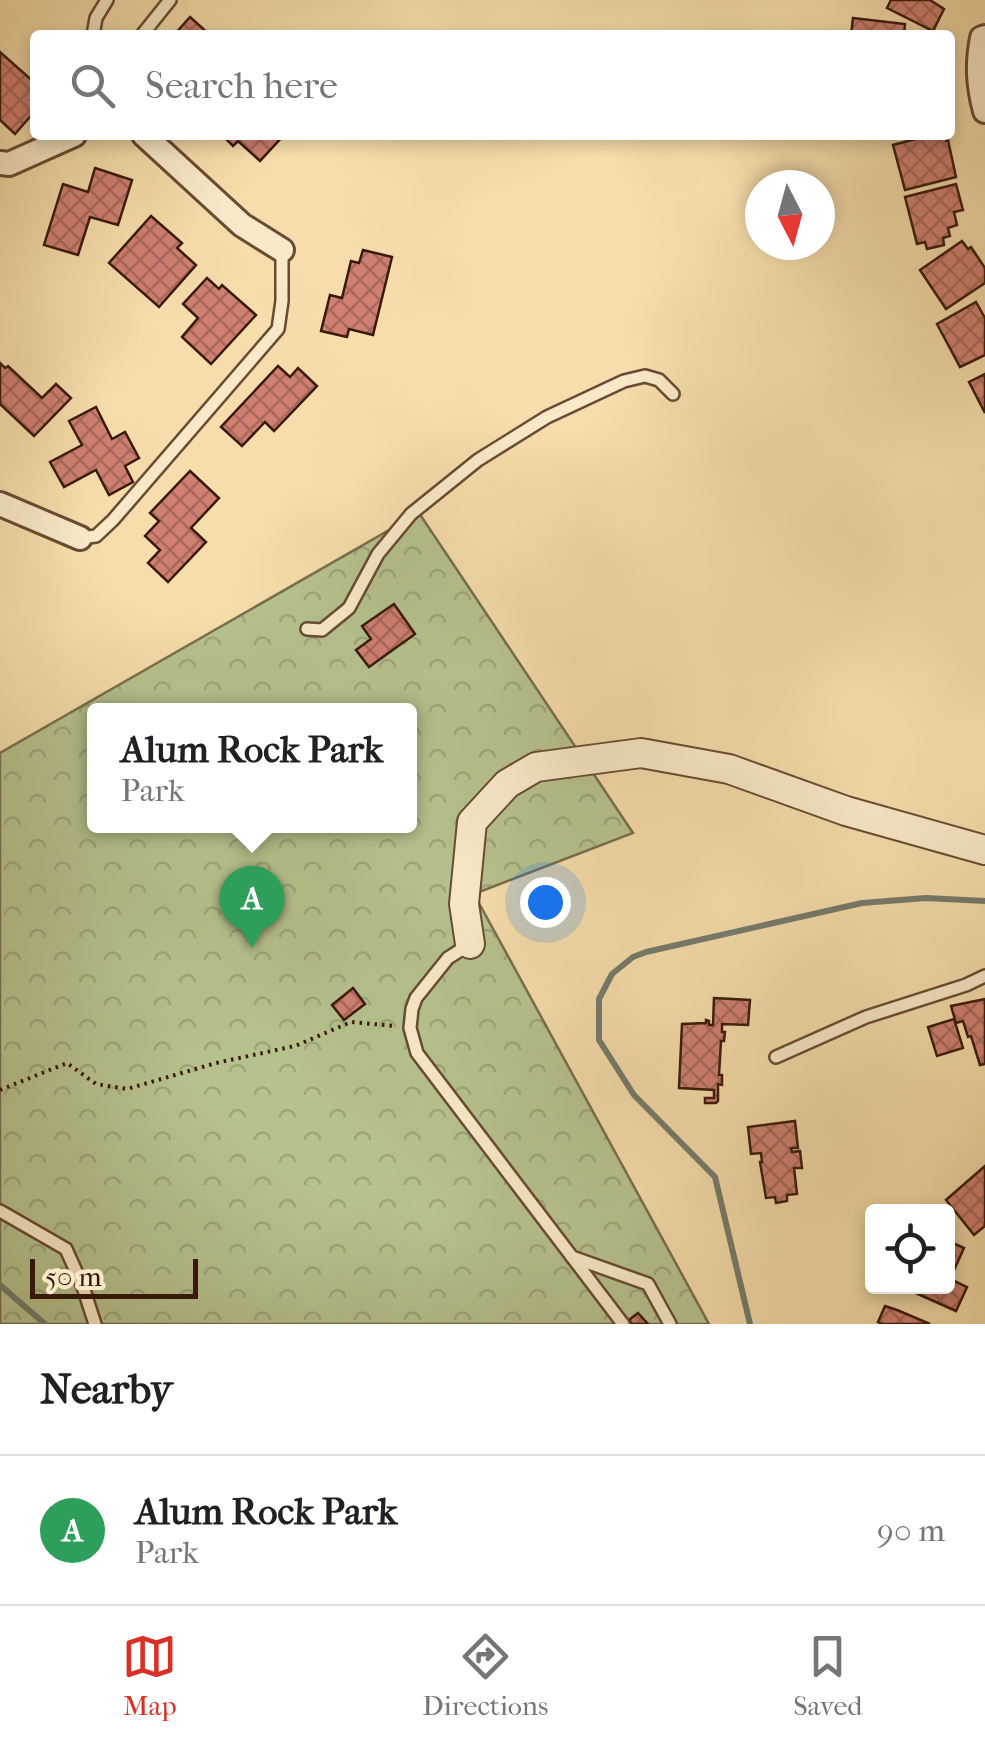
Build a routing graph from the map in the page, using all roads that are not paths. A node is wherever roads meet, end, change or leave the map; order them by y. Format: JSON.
{"nodes":[{"id":1,"x":107,"y":0,"type":"edge"},
{"id":2,"x":170,"y":0,"type":"edge"},
{"id":3,"x":93,"y":30,"type":"edge"},
{"id":4,"x":146,"y":30,"type":"edge"},
{"id":5,"x":985,"y":36,"type":"edge"},
{"id":6,"x":985,"y":111,"type":"edge"},
{"id":7,"x":63,"y":140,"type":"edge"},
{"id":8,"x":149,"y":140,"type":"edge"},
{"id":9,"x":0,"y":164,"type":"edge"},
{"id":10,"x":282,"y":250,"type":"joint"},
{"id":11,"x":672,"y":394,"type":"dead end"},
{"id":12,"x":0,"y":504,"type":"edge"},
{"id":13,"x":80,"y":538,"type":"joint"},
{"id":14,"x":307,"y":629,"type":"dead end"},
{"id":15,"x":985,"y":850,"type":"edge"},
{"id":16,"x":470,"y":944,"type":"joint"},
{"id":17,"x":985,"y":976,"type":"edge"},
{"id":18,"x":776,"y":1058,"type":"dead end"},
{"id":19,"x":0,"y":1211,"type":"edge"},
{"id":20,"x":572,"y":1258,"type":"junction"},
{"id":21,"x":95,"y":1324,"type":"edge"},
{"id":22,"x":623,"y":1324,"type":"edge"},
{"id":23,"x":670,"y":1324,"type":"edge"}],
"edges":[{"from":1,"to":3,"type":"lane"},
{"from":2,"to":4,"type":"lane"},
{"from":5,"to":6,"type":"street"},
{"from":7,"to":9,"type":"street"},
{"from":8,"to":10,"type":"street"},
{"from":10,"to":13,"type":"lane"},
{"from":11,"to":14,"type":"lane"},
{"from":12,"to":13,"type":"street"},
{"from":15,"to":16,"type":"street"},
{"from":16,"to":20,"type":"lane"},
{"from":17,"to":18,"type":"lane"},
{"from":19,"to":21,"type":"lane"},
{"from":20,"to":22,"type":"lane"},
{"from":20,"to":23,"type":"lane"}]}
